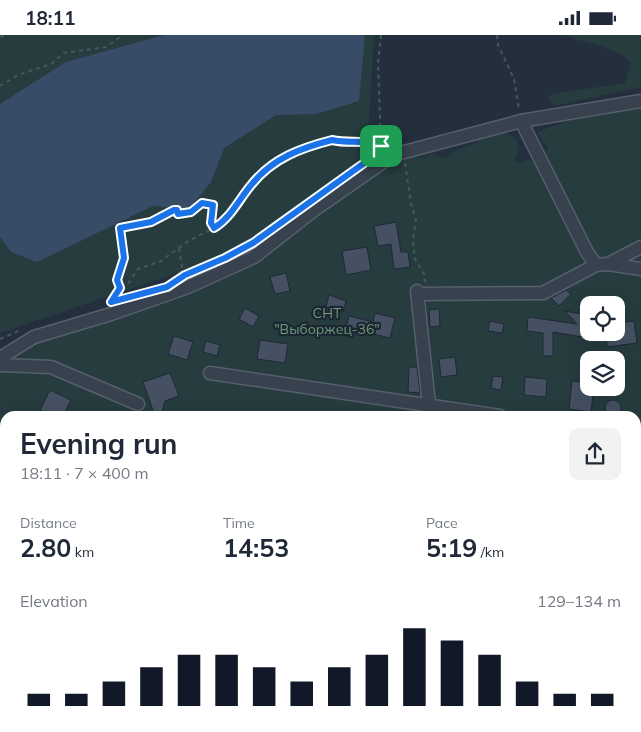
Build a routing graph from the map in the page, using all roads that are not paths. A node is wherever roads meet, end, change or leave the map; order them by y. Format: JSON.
{"nodes":[{"id":1,"x":641,"y":101,"type":"edge"},
{"id":2,"x":521,"y":121,"type":"junction"},
{"id":3,"x":641,"y":247,"type":"edge"},
{"id":4,"x":602,"y":265,"type":"junction"},
{"id":5,"x":641,"y":269,"type":"edge"},
{"id":6,"x":0,"y":358,"type":"edge"},
{"id":7,"x":0,"y":365,"type":"edge"},
{"id":8,"x":210,"y":373,"type":"dead end"},
{"id":9,"x":138,"y":404,"type":"dead end"},
{"id":10,"x":424,"y":411,"type":"edge"},
{"id":11,"x":430,"y":411,"type":"edge"}],
"edges":[{"from":1,"to":2,"type":"street"},
{"from":2,"to":4,"type":"street"},
{"from":2,"to":6,"type":"street"},
{"from":3,"to":4,"type":"street"},
{"from":4,"to":5,"type":"street"},
{"from":4,"to":11,"type":"street"},
{"from":7,"to":9,"type":"street"},
{"from":8,"to":10,"type":"street"}]}
